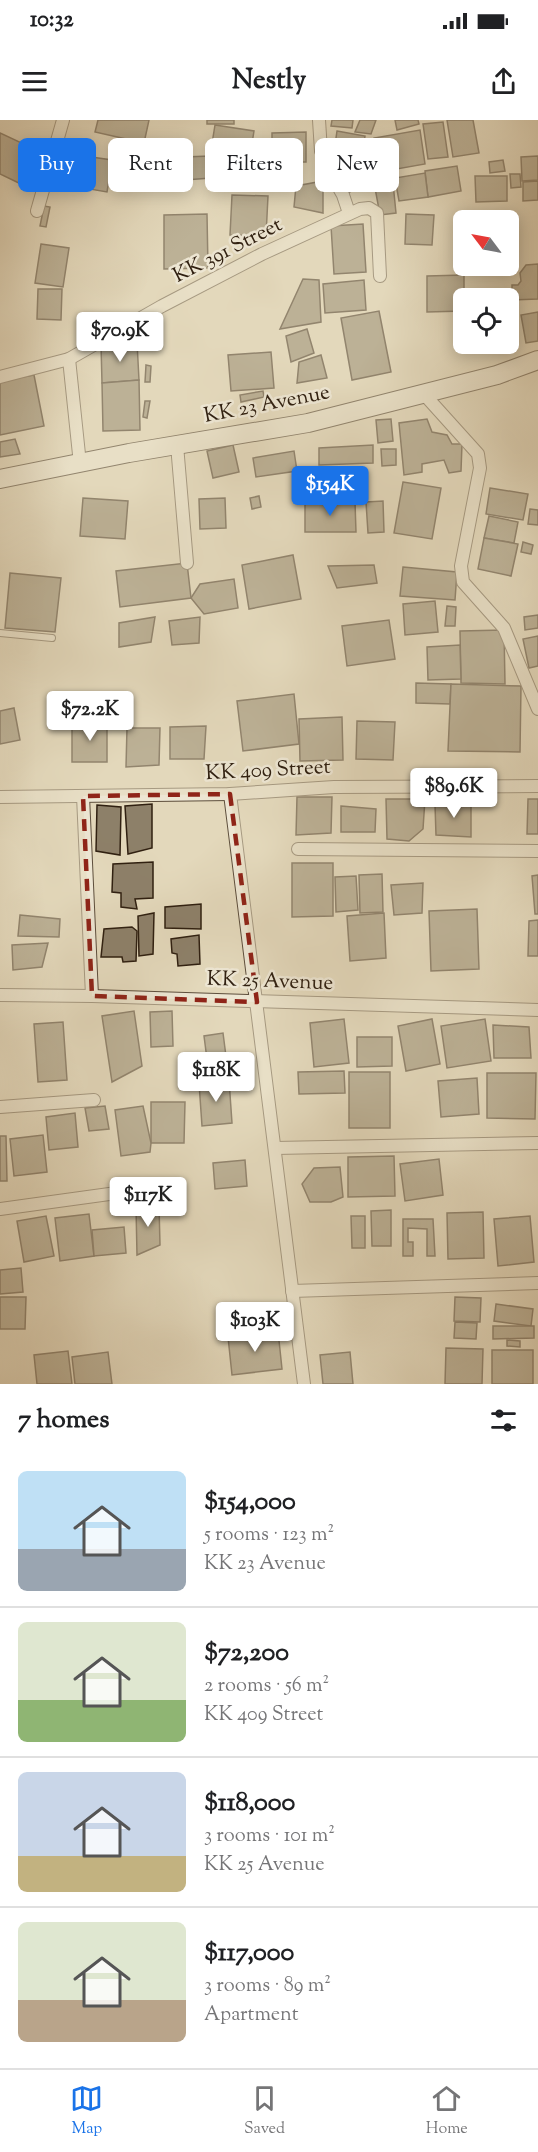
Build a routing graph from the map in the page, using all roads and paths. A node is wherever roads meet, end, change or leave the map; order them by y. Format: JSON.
{"nodes":[{"id":1,"x":63,"y":120,"type":"edge"},
{"id":2,"x":319,"y":120,"type":"edge"},
{"id":3,"x":37,"y":212,"type":"dead end"},
{"id":4,"x":349,"y":213,"type":"junction"},
{"id":5,"x":380,"y":276,"type":"dead end"},
{"id":6,"x":69,"y":359,"type":"junction"},
{"id":7,"x":538,"y":360,"type":"edge"},
{"id":8,"x":0,"y":377,"type":"edge"},
{"id":9,"x":423,"y":393,"type":"junction"},
{"id":10,"x":177,"y":445,"type":"junction"},
{"id":11,"x":80,"y":464,"type":"junction"},
{"id":12,"x":0,"y":479,"type":"edge"},
{"id":13,"x":187,"y":563,"type":"dead end"},
{"id":14,"x":0,"y":633,"type":"edge"},
{"id":15,"x":52,"y":638,"type":"dead end"},
{"id":16,"x":538,"y":710,"type":"edge"},
{"id":17,"x":538,"y":786,"type":"edge"},
{"id":18,"x":230,"y":794,"type":"junction"},
{"id":19,"x":83,"y":796,"type":"junction"},
{"id":20,"x":0,"y":797,"type":"edge"},
{"id":21,"x":298,"y":849,"type":"dead end"},
{"id":22,"x":538,"y":851,"type":"edge"},
{"id":23,"x":0,"y":995,"type":"edge"},
{"id":24,"x":92,"y":996,"type":"junction"},
{"id":25,"x":257,"y":1002,"type":"junction"},
{"id":26,"x":538,"y":1010,"type":"edge"},
{"id":27,"x":94,"y":1100,"type":"dead end"},
{"id":28,"x":0,"y":1107,"type":"edge"},
{"id":29,"x":538,"y":1143,"type":"edge"},
{"id":30,"x":275,"y":1148,"type":"junction"},
{"id":31,"x":160,"y":1187,"type":"dead end"},
{"id":32,"x":0,"y":1209,"type":"edge"},
{"id":33,"x":538,"y":1283,"type":"edge"},
{"id":34,"x":292,"y":1291,"type":"junction"},
{"id":35,"x":304,"y":1384,"type":"edge"}],
"edges":[{"from":1,"to":3,"type":"street"},
{"from":2,"to":4,"type":"street"},
{"from":4,"to":5,"type":"street"},
{"from":4,"to":6,"type":"street","name":"KK 391 Street"},
{"from":6,"to":8,"type":"street","name":"KK 391 Street"},
{"from":6,"to":11,"type":"street"},
{"from":7,"to":9,"type":"main road","name":"KK 23 Avenue"},
{"from":9,"to":10,"type":"main road","name":"KK 23 Avenue"},
{"from":9,"to":16,"type":"street"},
{"from":10,"to":11,"type":"main road","name":"KK 23 Avenue"},
{"from":10,"to":13,"type":"street"},
{"from":11,"to":12,"type":"main road","name":"KK 23 Avenue"},
{"from":14,"to":15,"type":"lane"},
{"from":17,"to":18,"type":"street","name":"KK 409 Street"},
{"from":18,"to":19,"type":"street","name":"KK 409 Street"},
{"from":18,"to":25,"type":"street"},
{"from":19,"to":20,"type":"street","name":"KK 409 Street"},
{"from":19,"to":24,"type":"street"},
{"from":21,"to":22,"type":"street"},
{"from":23,"to":24,"type":"street","name":"KK 25 Avenue"},
{"from":24,"to":25,"type":"street","name":"KK 25 Avenue"},
{"from":25,"to":26,"type":"street","name":"KK 25 Avenue"},
{"from":25,"to":30,"type":"street"},
{"from":27,"to":28,"type":"street"},
{"from":29,"to":30,"type":"street"},
{"from":30,"to":34,"type":"street"},
{"from":31,"to":32,"type":"street"},
{"from":33,"to":34,"type":"street"},
{"from":34,"to":35,"type":"street"}]}
